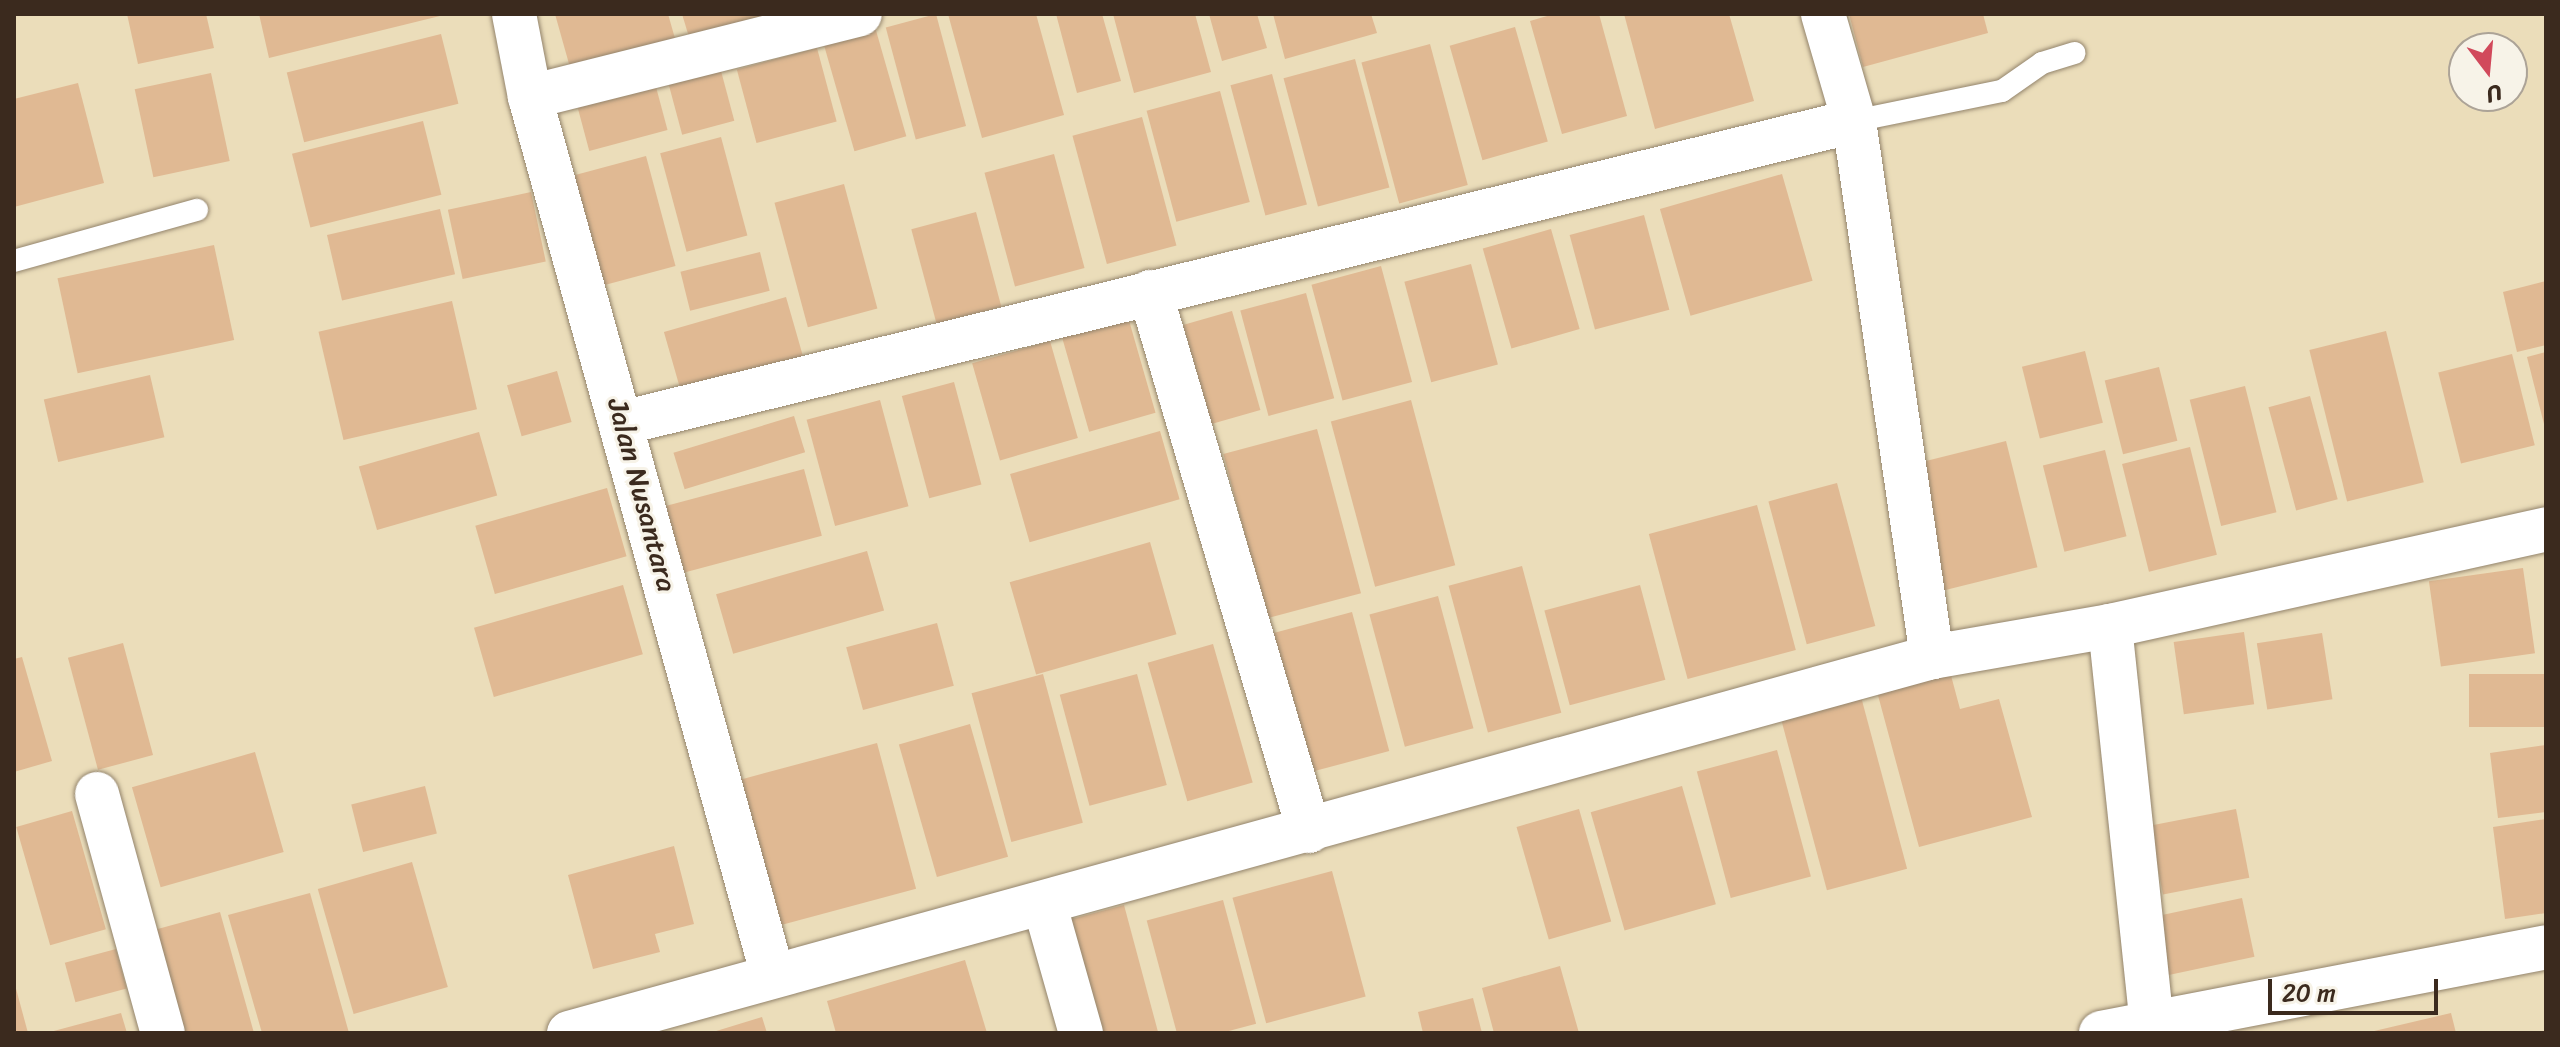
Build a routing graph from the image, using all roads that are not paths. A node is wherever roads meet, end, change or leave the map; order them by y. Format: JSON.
{"nodes":[{"id":1,"x":514,"y":14,"type":"edge"},
{"id":2,"x":860,"y":14,"type":"edge"},
{"id":3,"x":1823,"y":14,"type":"edge"},
{"id":4,"x":2074,"y":53,"type":"dead end"},
{"id":5,"x":530,"y":97,"type":"junction"},
{"id":6,"x":1854,"y":121,"type":"junction"},
{"id":7,"x":197,"y":210,"type":"dead end"},
{"id":8,"x":14,"y":261,"type":"edge"},
{"id":9,"x":1150,"y":292,"type":"junction"},
{"id":10,"x":622,"y":423,"type":"junction"},
{"id":11,"x":2546,"y":529,"type":"edge"},
{"id":12,"x":2110,"y":626,"type":"junction"},
{"id":13,"x":1932,"y":657,"type":"junction"},
{"id":14,"x":97,"y":794,"type":"dead end"},
{"id":15,"x":1309,"y":831,"type":"junction"},
{"id":16,"x":1045,"y":906,"type":"junction"},
{"id":17,"x":2546,"y":947,"type":"edge"},
{"id":18,"x":773,"y":976,"type":"junction"},
{"id":19,"x":2152,"y":1026,"type":"edge"},
{"id":20,"x":587,"y":1031,"type":"edge"},
{"id":21,"x":163,"y":1033,"type":"edge"},
{"id":22,"x":1081,"y":1033,"type":"edge"},
{"id":23,"x":2101,"y":1033,"type":"edge"}],
"edges":[{"from":1,"to":5,"type":"street","name":"Jalan Nusantara"},
{"from":2,"to":5,"type":"street"},
{"from":3,"to":6,"type":"street"},
{"from":4,"to":6,"type":"lane"},
{"from":5,"to":10,"type":"street","name":"Jalan Nusantara"},
{"from":6,"to":9,"type":"street"},
{"from":6,"to":13,"type":"street"},
{"from":7,"to":8,"type":"lane"},
{"from":9,"to":10,"type":"street"},
{"from":9,"to":15,"type":"street"},
{"from":10,"to":18,"type":"street","name":"Jalan Nusantara"},
{"from":11,"to":12,"type":"street"},
{"from":12,"to":13,"type":"street"},
{"from":12,"to":19,"type":"street"},
{"from":13,"to":15,"type":"street"},
{"from":14,"to":21,"type":"street"},
{"from":15,"to":16,"type":"street"},
{"from":16,"to":18,"type":"street"},
{"from":16,"to":22,"type":"street"},
{"from":17,"to":19,"type":"street"},
{"from":18,"to":20,"type":"street"},
{"from":19,"to":23,"type":"street"}]}
